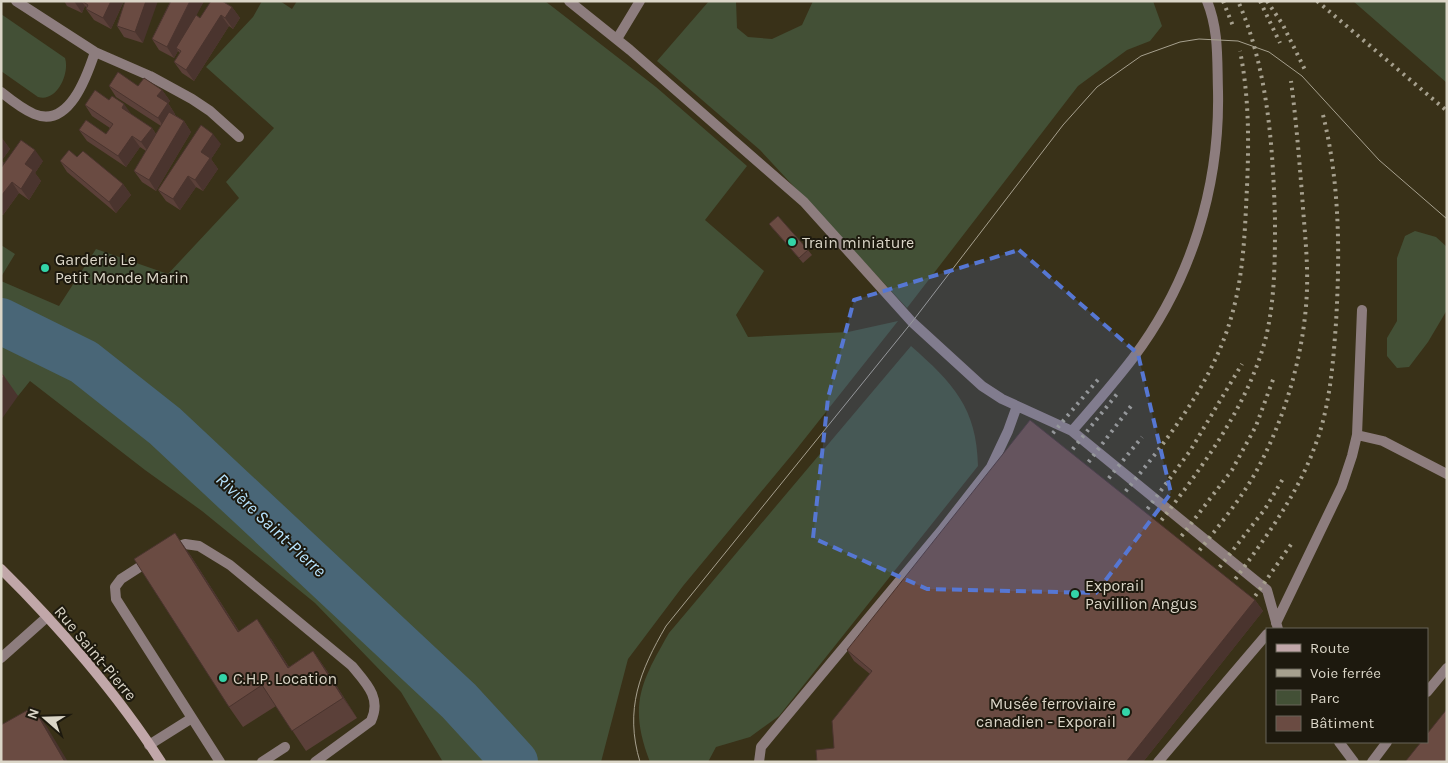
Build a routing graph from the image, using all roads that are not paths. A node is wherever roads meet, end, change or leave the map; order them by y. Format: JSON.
{"nodes":[{"id":1,"x":16,"y":1,"type":"edge"},
{"id":2,"x":569,"y":1,"type":"edge"},
{"id":3,"x":640,"y":1,"type":"edge"},
{"id":4,"x":1207,"y":1,"type":"edge"},
{"id":5,"x":617,"y":39,"type":"junction"},
{"id":6,"x":95,"y":52,"type":"junction"},
{"id":7,"x":1,"y":92,"type":"edge"},
{"id":8,"x":239,"y":137,"type":"dead end"},
{"id":9,"x":1362,"y":310,"type":"dead end"},
{"id":10,"x":1017,"y":406,"type":"junction"},
{"id":11,"x":1072,"y":431,"type":"junction"},
{"id":12,"x":1357,"y":435,"type":"junction"},
{"id":13,"x":1447,"y":474,"type":"edge"},
{"id":14,"x":1,"y":569,"type":"edge"},
{"id":15,"x":47,"y":617,"type":"junction"},
{"id":16,"x":1275,"y":627,"type":"edge"},
{"id":17,"x":1266,"y":635,"type":"edge"},
{"id":18,"x":1,"y":658,"type":"edge"},
{"id":19,"x":1447,"y":668,"type":"edge"},
{"id":20,"x":1428,"y":691,"type":"edge"},
{"id":21,"x":192,"y":718,"type":"junction"},
{"id":22,"x":1340,"y":743,"type":"edge"},
{"id":23,"x":1386,"y":743,"type":"edge"},
{"id":24,"x":149,"y":745,"type":"junction"},
{"id":25,"x":286,"y":747,"type":"edge"},
{"id":26,"x":161,"y":762,"type":"edge"},
{"id":27,"x":220,"y":762,"type":"edge"},
{"id":28,"x":262,"y":762,"type":"edge"},
{"id":29,"x":315,"y":762,"type":"edge"},
{"id":30,"x":759,"y":762,"type":"edge"},
{"id":31,"x":1158,"y":762,"type":"edge"},
{"id":32,"x":1354,"y":762,"type":"edge"},
{"id":33,"x":1372,"y":762,"type":"edge"}],
"edges":[{"from":1,"to":6,"type":"street"},
{"from":2,"to":5,"type":"street"},
{"from":3,"to":5,"type":"street"},
{"from":4,"to":11,"type":"street"},
{"from":5,"to":10,"type":"street"},
{"from":6,"to":7,"type":"street"},
{"from":6,"to":8,"type":"street"},
{"from":9,"to":12,"type":"street"},
{"from":10,"to":11,"type":"street"},
{"from":10,"to":30,"type":"street"},
{"from":11,"to":16,"type":"street"},
{"from":12,"to":13,"type":"street"},
{"from":12,"to":16,"type":"street"},
{"from":14,"to":15,"type":"main road","name":"Rue Saint-Pierre"},
{"from":15,"to":18,"type":"street"},
{"from":15,"to":24,"type":"main road","name":"Rue Saint-Pierre"},
{"from":17,"to":31,"type":"street"},
{"from":19,"to":20,"type":"street"},
{"from":21,"to":24,"type":"street"},
{"from":21,"to":27,"type":"street"},
{"from":21,"to":29,"type":"street"},
{"from":22,"to":32,"type":"street"},
{"from":23,"to":33,"type":"street"},
{"from":24,"to":26,"type":"main road","name":"Rue Saint-Pierre"},
{"from":25,"to":28,"type":"street"}]}
